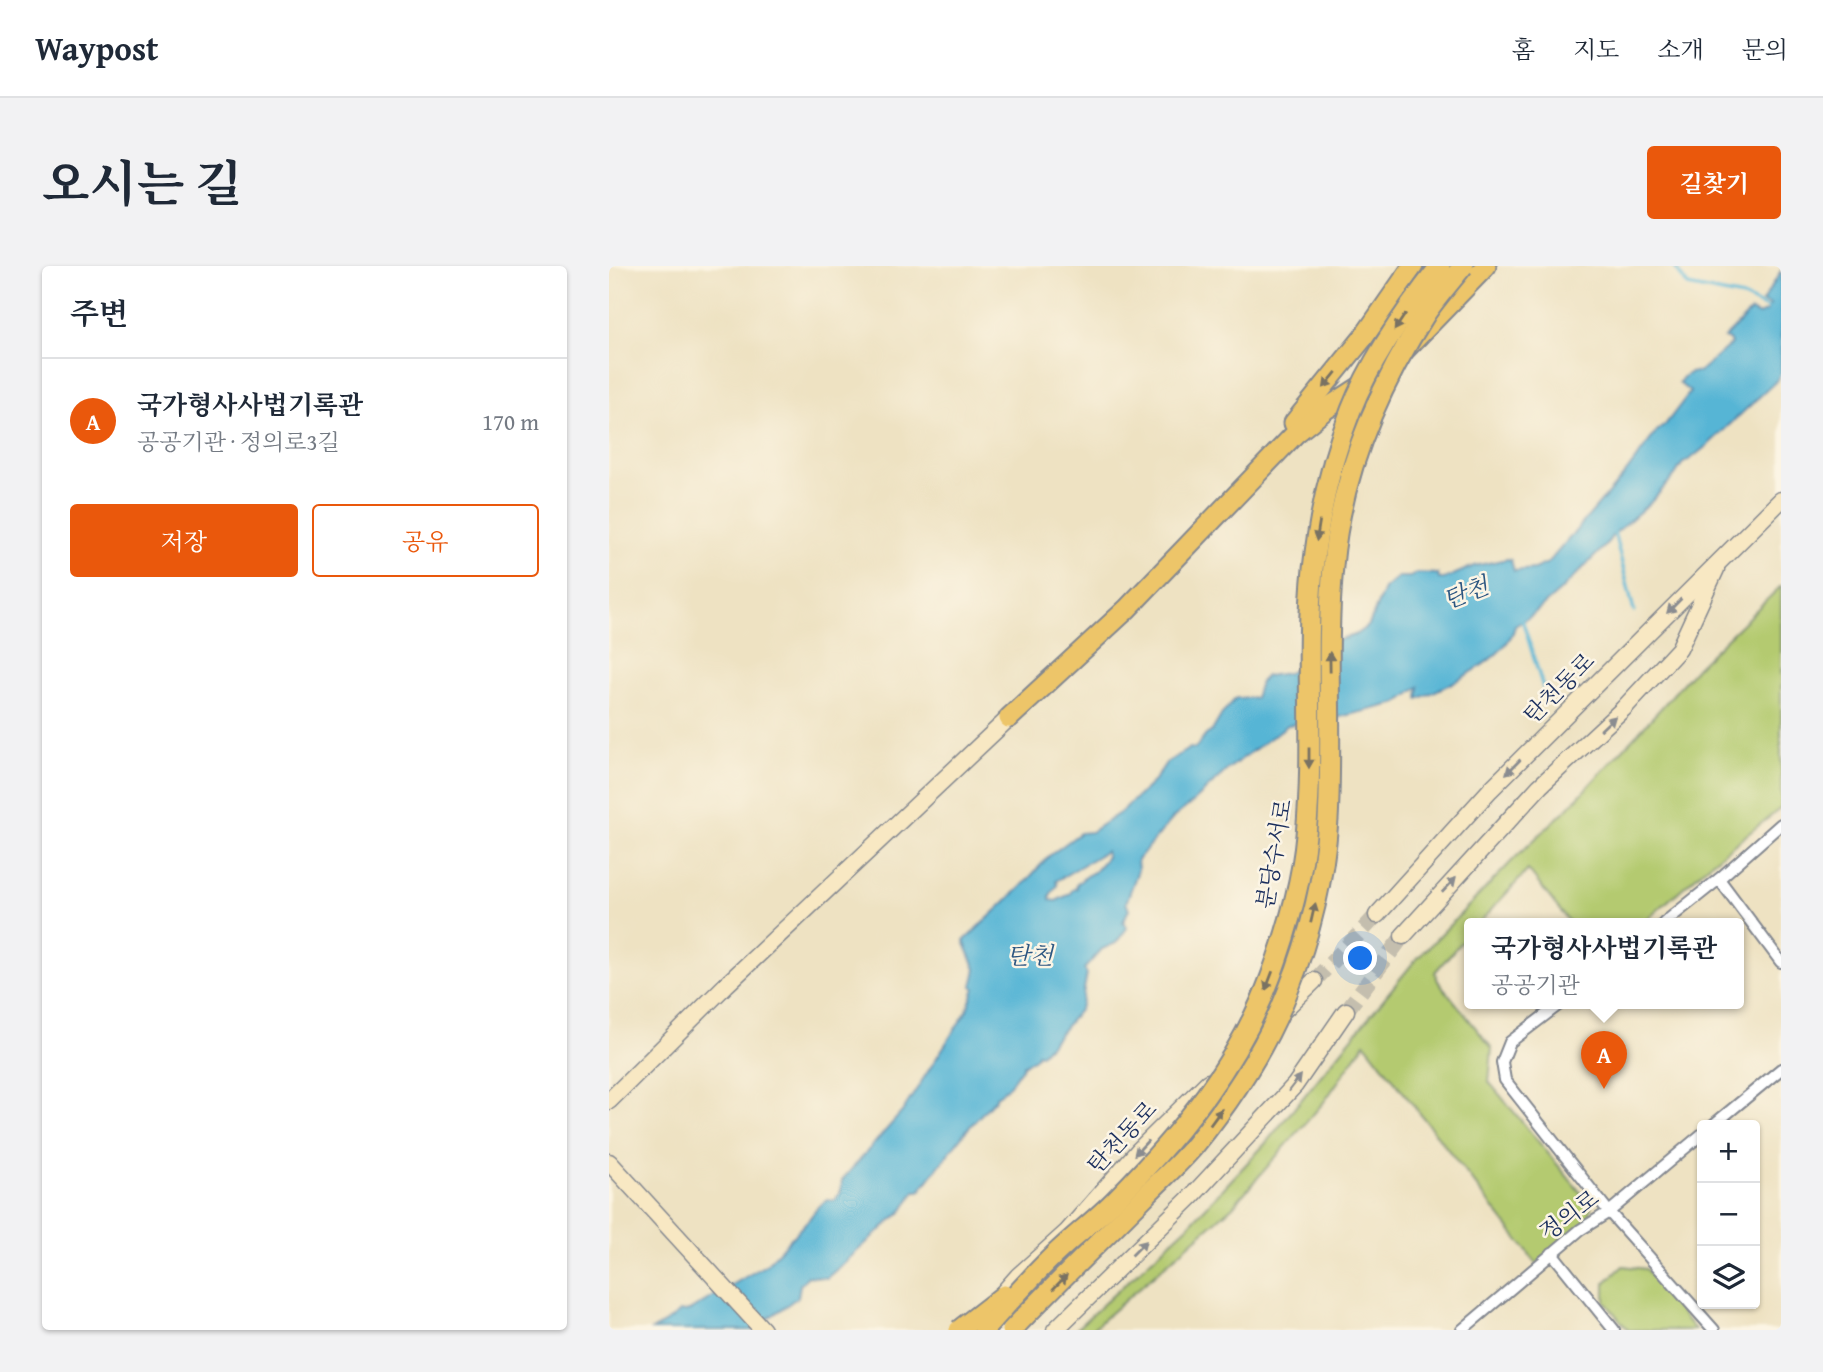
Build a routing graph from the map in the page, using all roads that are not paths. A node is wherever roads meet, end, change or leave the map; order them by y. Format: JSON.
{"nodes":[{"id":1,"x":1413,"y":266,"type":"edge"},
{"id":2,"x":1440,"y":266,"type":"edge"},
{"id":3,"x":1463,"y":266,"type":"edge"},
{"id":4,"x":1486,"y":266,"type":"edge"},
{"id":5,"x":1781,"y":500,"type":"edge"},
{"id":6,"x":1722,"y":558,"type":"junction"},
{"id":7,"x":1009,"y":718,"type":"junction"},
{"id":8,"x":1781,"y":824,"type":"edge"},
{"id":9,"x":1719,"y":879,"type":"junction"},
{"id":10,"x":1377,"y":915,"type":"tunnel mouth"},
{"id":11,"x":1670,"y":918,"type":"edge"},
{"id":12,"x":1403,"y":936,"type":"tunnel mouth"},
{"id":13,"x":1781,"y":962,"type":"edge"},
{"id":14,"x":1314,"y":981,"type":"tunnel mouth"},
{"id":15,"x":1553,"y":1009,"type":"edge"},
{"id":16,"x":1346,"y":1011,"type":"tunnel mouth"},
{"id":17,"x":1781,"y":1069,"type":"edge"},
{"id":18,"x":609,"y":1101,"type":"edge"},
{"id":19,"x":1719,"y":1120,"type":"edge"},
{"id":20,"x":1697,"y":1138,"type":"edge"},
{"id":21,"x":609,"y":1162,"type":"edge"},
{"id":22,"x":1609,"y":1212,"type":"junction"},
{"id":23,"x":1552,"y":1253,"type":"junction"},
{"id":24,"x":1047,"y":1262,"type":"junction"},
{"id":25,"x":1018,"y":1276,"type":"junction"},
{"id":26,"x":763,"y":1330,"type":"edge"},
{"id":27,"x":960,"y":1330,"type":"edge"},
{"id":28,"x":970,"y":1330,"type":"edge"},
{"id":29,"x":984,"y":1330,"type":"edge"},
{"id":30,"x":1011,"y":1330,"type":"edge"},
{"id":31,"x":1055,"y":1330,"type":"edge"},
{"id":32,"x":1462,"y":1330,"type":"edge"},
{"id":33,"x":1614,"y":1330,"type":"edge"},
{"id":34,"x":1714,"y":1330,"type":"edge"}],
"edges":[{"from":1,"to":7,"type":"highway","one_way":true},
{"from":2,"to":24,"type":"highway","name":"분당수서로","one_way":true,"bridge":true},
{"from":30,"to":3,"type":"highway","name":"분당수서로","one_way":true,"bridge":true},
{"from":4,"to":7,"type":"highway"},
{"from":5,"to":6,"type":"street","name":"탄천동로"},
{"from":6,"to":10,"type":"street","name":"탄천동로","one_way":true},
{"from":12,"to":6,"type":"street","one_way":true},
{"from":7,"to":18,"type":"street"},
{"from":8,"to":9,"type":"street"},
{"from":9,"to":11,"type":"street"},
{"from":9,"to":13,"type":"street"},
{"from":14,"to":25,"type":"street","name":"탄천동로","one_way":true},
{"from":15,"to":22,"type":"street"},
{"from":31,"to":16,"type":"street","one_way":true},
{"from":17,"to":19,"type":"street"},
{"from":20,"to":22,"type":"street","name":"정의로"},
{"from":21,"to":26,"type":"street"},
{"from":22,"to":23,"type":"street","name":"정의로"},
{"from":22,"to":34,"type":"street"},
{"from":23,"to":32,"type":"street","name":"정의로"},
{"from":23,"to":33,"type":"street"},
{"from":24,"to":27,"type":"highway","bridge":true},
{"from":24,"to":29,"type":"highway","name":"분당수서로","bridge":true},
{"from":25,"to":28,"type":"street","name":"탄천동로"},
{"from":25,"to":29,"type":"street"}]}
